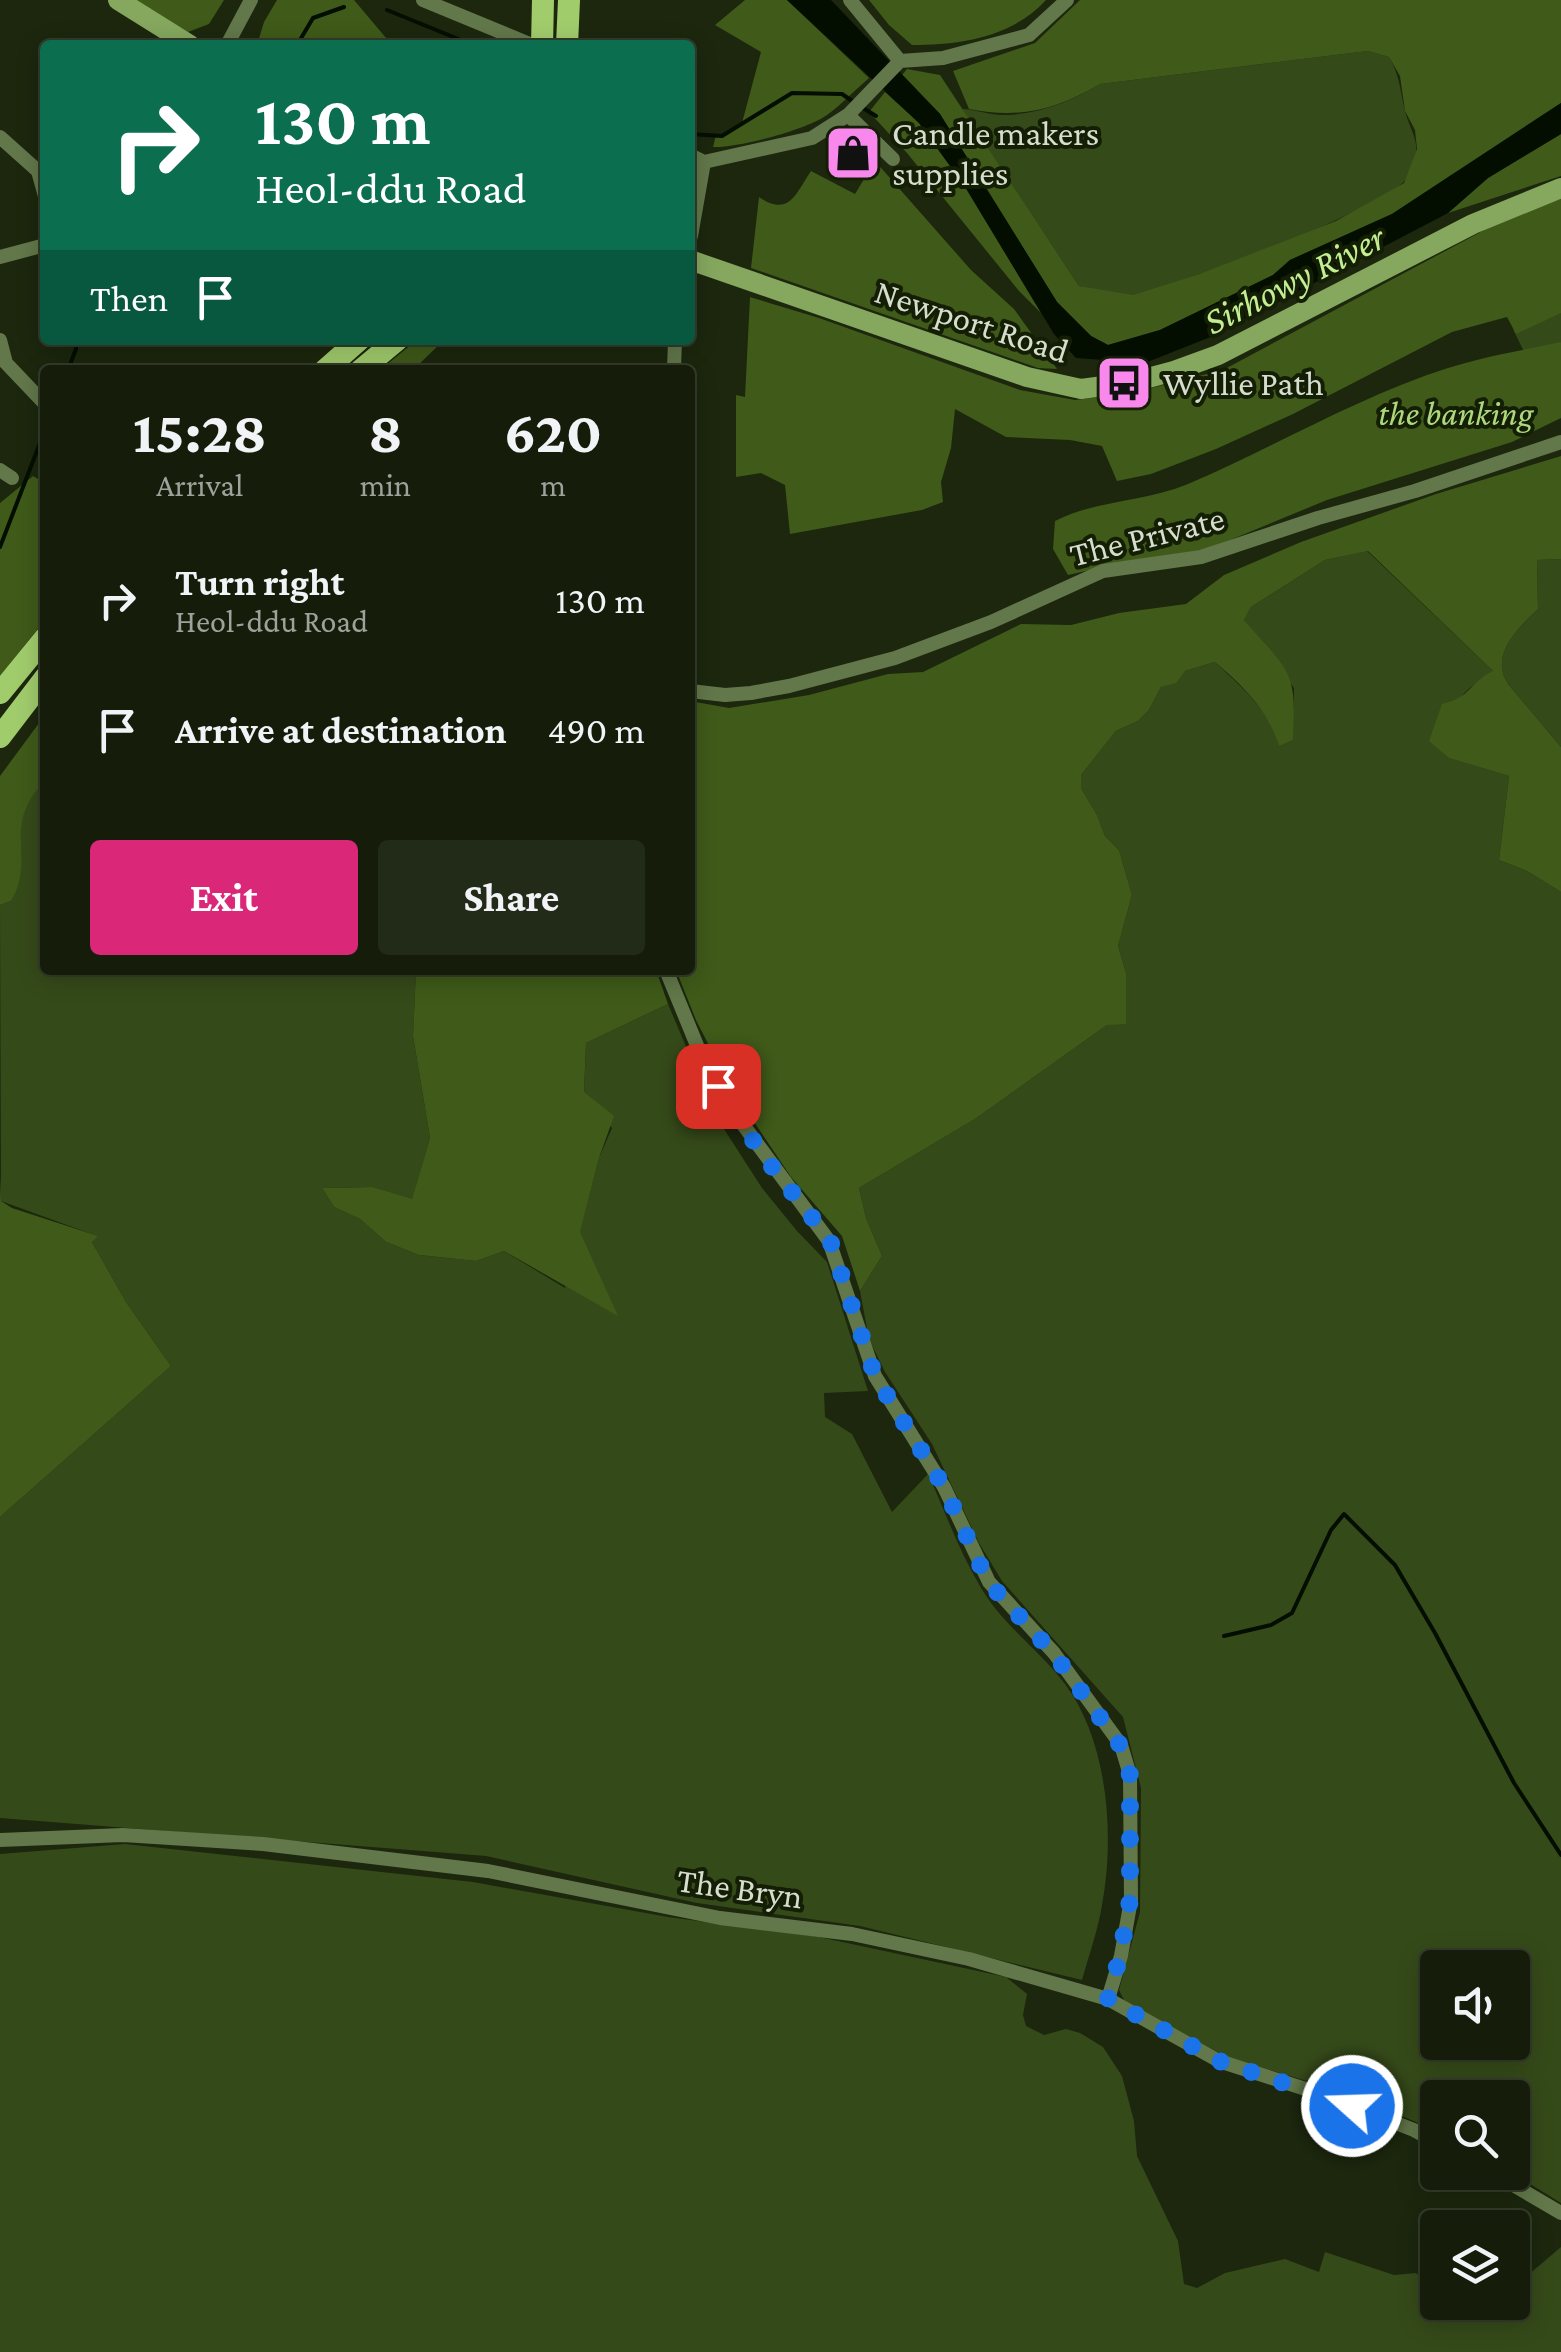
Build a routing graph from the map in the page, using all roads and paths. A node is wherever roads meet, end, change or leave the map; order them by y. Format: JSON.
{"nodes":[{"id":1,"x":118,"y":0,"type":"edge"},
{"id":2,"x":251,"y":0,"type":"edge"},
{"id":3,"x":424,"y":0,"type":"edge"},
{"id":4,"x":543,"y":0,"type":"edge"},
{"id":5,"x":568,"y":0,"type":"edge"},
{"id":6,"x":850,"y":0,"type":"edge"},
{"id":7,"x":1067,"y":0,"type":"edge"},
{"id":8,"x":182,"y":40,"type":"edge"},
{"id":9,"x":230,"y":40,"type":"edge"},
{"id":10,"x":520,"y":40,"type":"edge"},
{"id":11,"x":542,"y":40,"type":"edge"},
{"id":12,"x":567,"y":40,"type":"edge"},
{"id":13,"x":900,"y":61,"type":"junction"},
{"id":14,"x":849,"y":113,"type":"junction"},
{"id":15,"x":0,"y":138,"type":"edge"},
{"id":16,"x":697,"y":159,"type":"edge"},
{"id":17,"x":893,"y":159,"type":"dead end"},
{"id":18,"x":40,"y":178,"type":"edge"},
{"id":19,"x":1561,"y":188,"type":"edge"},
{"id":20,"x":695,"y":190,"type":"edge"},
{"id":21,"x":40,"y":245,"type":"edge"},
{"id":22,"x":0,"y":257,"type":"edge"},
{"id":23,"x":695,"y":262,"type":"edge"},
{"id":24,"x":0,"y":340,"type":"edge"},
{"id":25,"x":353,"y":345,"type":"edge"},
{"id":26,"x":391,"y":345,"type":"edge"},
{"id":27,"x":331,"y":365,"type":"edge"},
{"id":28,"x":368,"y":365,"type":"edge"},
{"id":29,"x":40,"y":399,"type":"edge"},
{"id":30,"x":1561,"y":442,"type":"edge"},
{"id":31,"x":40,"y":644,"type":"edge"},
{"id":32,"x":40,"y":685,"type":"edge"},
{"id":33,"x":695,"y":692,"type":"edge"},
{"id":34,"x":0,"y":693,"type":"edge"},
{"id":35,"x":0,"y":737,"type":"edge"},
{"id":36,"x":668,"y":975,"type":"edge"},
{"id":37,"x":0,"y":1840,"type":"edge"},
{"id":38,"x":1108,"y":1999,"type":"junction"},
{"id":39,"x":1420,"y":2133,"type":"edge"},
{"id":40,"x":1522,"y":2190,"type":"edge"},
{"id":41,"x":1561,"y":2212,"type":"edge"}],
"edges":[{"from":1,"to":8,"type":"main road"},
{"from":2,"to":9,"type":"street"},
{"from":3,"to":10,"type":"street"},
{"from":4,"to":11,"type":"main road"},
{"from":5,"to":12,"type":"main road"},
{"from":6,"to":13,"type":"street"},
{"from":7,"to":13,"type":"street"},
{"from":13,"to":14,"type":"street"},
{"from":14,"to":16,"type":"street"},
{"from":14,"to":17,"type":"street"},
{"from":15,"to":18,"type":"street"},
{"from":16,"to":20,"type":"street"},
{"from":19,"to":23,"type":"main road","name":"Newport Road"},
{"from":21,"to":22,"type":"street"},
{"from":24,"to":29,"type":"street"},
{"from":25,"to":27,"type":"main road"},
{"from":26,"to":28,"type":"main road"},
{"from":30,"to":33,"type":"street","name":"The Private"},
{"from":31,"to":34,"type":"main road"},
{"from":32,"to":35,"type":"main road"},
{"from":36,"to":38,"type":"street"},
{"from":37,"to":38,"type":"street","name":"The Bryn"},
{"from":38,"to":39,"type":"street","name":"The Bryn"},
{"from":40,"to":41,"type":"street"}]}
